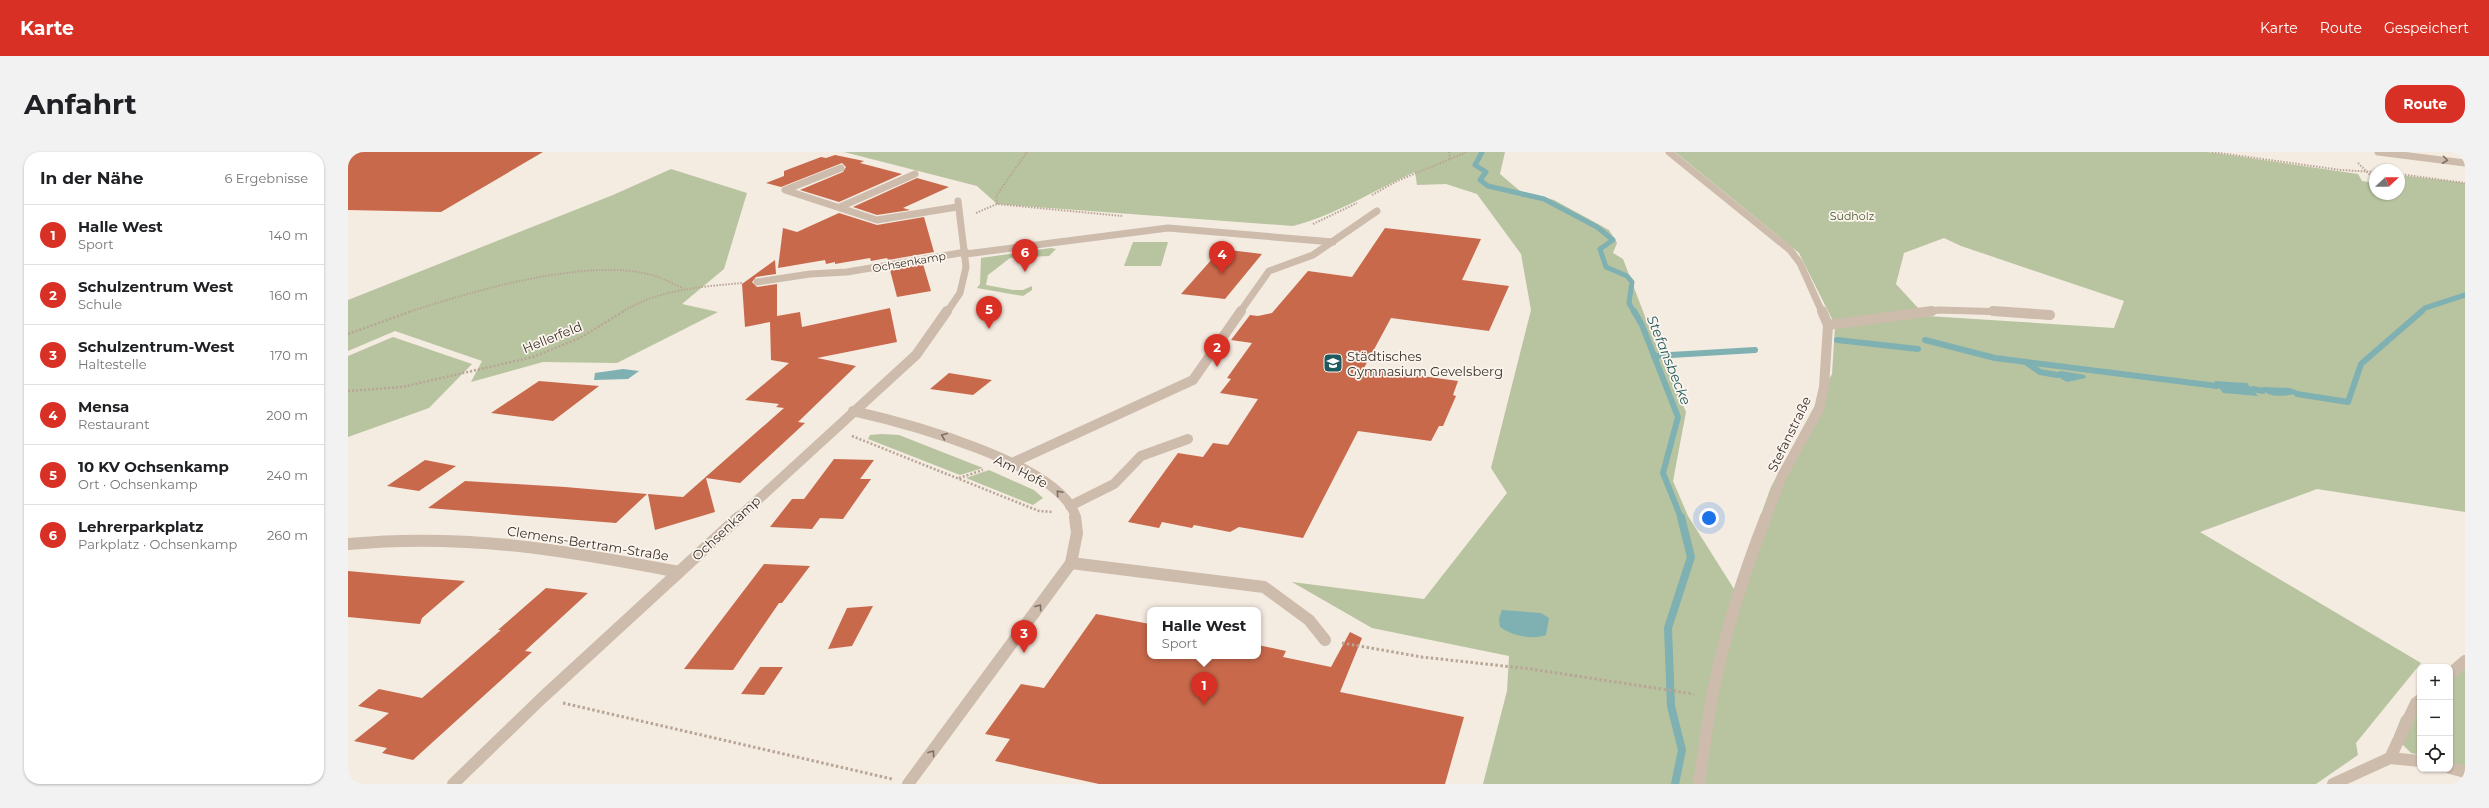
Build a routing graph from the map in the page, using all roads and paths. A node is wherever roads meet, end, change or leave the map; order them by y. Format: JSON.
{"nodes":[{"id":1,"x":1027,"y":152,"type":"edge"},
{"id":2,"x":1449,"y":152,"type":"edge"},
{"id":3,"x":1467,"y":152,"type":"edge"},
{"id":4,"x":1670,"y":152,"type":"edge"},
{"id":5,"x":2212,"y":152,"type":"edge"},
{"id":6,"x":2378,"y":152,"type":"edge"},
{"id":7,"x":1450,"y":159,"type":"junction"},
{"id":8,"x":2358,"y":163,"type":"dead end"},
{"id":9,"x":2465,"y":163,"type":"edge"},
{"id":10,"x":841,"y":168,"type":"dead end"},
{"id":11,"x":2368,"y":171,"type":"joint"},
{"id":12,"x":915,"y":174,"type":"dead end"},
{"id":13,"x":2405,"y":175,"type":"edge"},
{"id":14,"x":2465,"y":183,"type":"edge"},
{"id":15,"x":1371,"y":196,"type":"dead end"},
{"id":16,"x":1358,"y":203,"type":"dead end"},
{"id":17,"x":997,"y":204,"type":"junction"},
{"id":18,"x":840,"y":207,"type":"junction"},
{"id":19,"x":1377,"y":211,"type":"dead end"},
{"id":20,"x":1125,"y":217,"type":"dead end"},
{"id":21,"x":958,"y":220,"type":"junction"},
{"id":22,"x":1312,"y":224,"type":"dead end"},
{"id":23,"x":1333,"y":242,"type":"junction"},
{"id":24,"x":966,"y":253,"type":"junction"},
{"id":25,"x":757,"y":282,"type":"joint"},
{"id":26,"x":683,"y":288,"type":"junction"},
{"id":27,"x":2050,"y":316,"type":"dead end"},
{"id":28,"x":1828,"y":325,"type":"junction"},
{"id":29,"x":348,"y":334,"type":"edge"},
{"id":30,"x":348,"y":391,"type":"edge"},
{"id":31,"x":852,"y":411,"type":"junction"},
{"id":32,"x":834,"y":428,"type":"junction"},
{"id":33,"x":1188,"y":439,"type":"dead end"},
{"id":34,"x":1010,"y":464,"type":"junction"},
{"id":35,"x":1073,"y":510,"type":"junction"},
{"id":36,"x":348,"y":544,"type":"edge"},
{"id":37,"x":1071,"y":563,"type":"junction"},
{"id":38,"x":680,"y":572,"type":"junction"},
{"id":39,"x":1325,"y":640,"type":"joint"},
{"id":40,"x":2465,"y":661,"type":"edge"},
{"id":41,"x":2453,"y":671,"type":"edge"},
{"id":42,"x":1688,"y":693,"type":"dead end"},
{"id":43,"x":542,"y":698,"type":"junction"},
{"id":44,"x":2417,"y":702,"type":"edge"},
{"id":45,"x":2390,"y":758,"type":"junction"},
{"id":46,"x":2417,"y":761,"type":"edge"},
{"id":47,"x":2453,"y":769,"type":"edge"},
{"id":48,"x":2465,"y":772,"type":"edge"},
{"id":49,"x":909,"y":783,"type":"edge"},
{"id":50,"x":453,"y":784,"type":"edge"},
{"id":51,"x":1699,"y":784,"type":"edge"},
{"id":52,"x":2333,"y":784,"type":"edge"}],
"edges":[{"from":1,"to":17,"type":"path"},
{"from":2,"to":7,"type":"path"},
{"from":3,"to":7,"type":"path"},
{"from":4,"to":28,"type":"street","name":"Stefanstraße"},
{"from":5,"to":11,"type":"path"},
{"from":6,"to":9,"type":"street","one_way":true},
{"from":7,"to":15,"type":"path"},
{"from":8,"to":11,"type":"path"},
{"from":10,"to":18,"type":"street","name":"Ochsenkamp"},
{"from":12,"to":18,"type":"street"},
{"from":13,"to":14,"type":"path"},
{"from":16,"to":22,"type":"path"},
{"from":17,"to":20,"type":"path"},
{"from":17,"to":21,"type":"path"},
{"from":18,"to":21,"type":"street","name":"Ochsenkamp"},
{"from":19,"to":23,"type":"street"},
{"from":21,"to":24,"type":"street","name":"Ochsenkamp"},
{"from":23,"to":24,"type":"street"},
{"from":23,"to":34,"type":"street"},
{"from":24,"to":25,"type":"street","name":"Ochsenkamp"},
{"from":24,"to":31,"type":"street","name":"Ochsenkamp"},
{"from":25,"to":26,"type":"path","name":"Hellerfeld"},
{"from":26,"to":29,"type":"path"},
{"from":26,"to":30,"type":"path","name":"Hellerfeld"},
{"from":27,"to":28,"type":"street"},
{"from":28,"to":51,"type":"street","name":"Stefanstraße"},
{"from":31,"to":32,"type":"street","name":"Ochsenkamp"},
{"from":34,"to":31,"type":"street","name":"Am Hofe","one_way":true},
{"from":32,"to":35,"type":"path"},
{"from":32,"to":38,"type":"street","name":"Ochsenkamp"},
{"from":33,"to":35,"type":"street"},
{"from":35,"to":34,"type":"street","name":"Am Hofe","one_way":true},
{"from":35,"to":37,"type":"street"},
{"from":36,"to":38,"type":"street","name":"Clemens-Bertram-Straße"},
{"from":37,"to":39,"type":"street"},
{"from":49,"to":37,"type":"street","one_way":true},
{"from":38,"to":43,"type":"street","name":"Ochsenkamp"},
{"from":39,"to":42,"type":"path"},
{"from":40,"to":41,"type":"street"},
{"from":43,"to":49,"type":"path"},
{"from":43,"to":50,"type":"street","name":"Ochsenkamp"},
{"from":44,"to":45,"type":"street"},
{"from":45,"to":46,"type":"street"},
{"from":45,"to":52,"type":"street"},
{"from":47,"to":48,"type":"street"}]}
